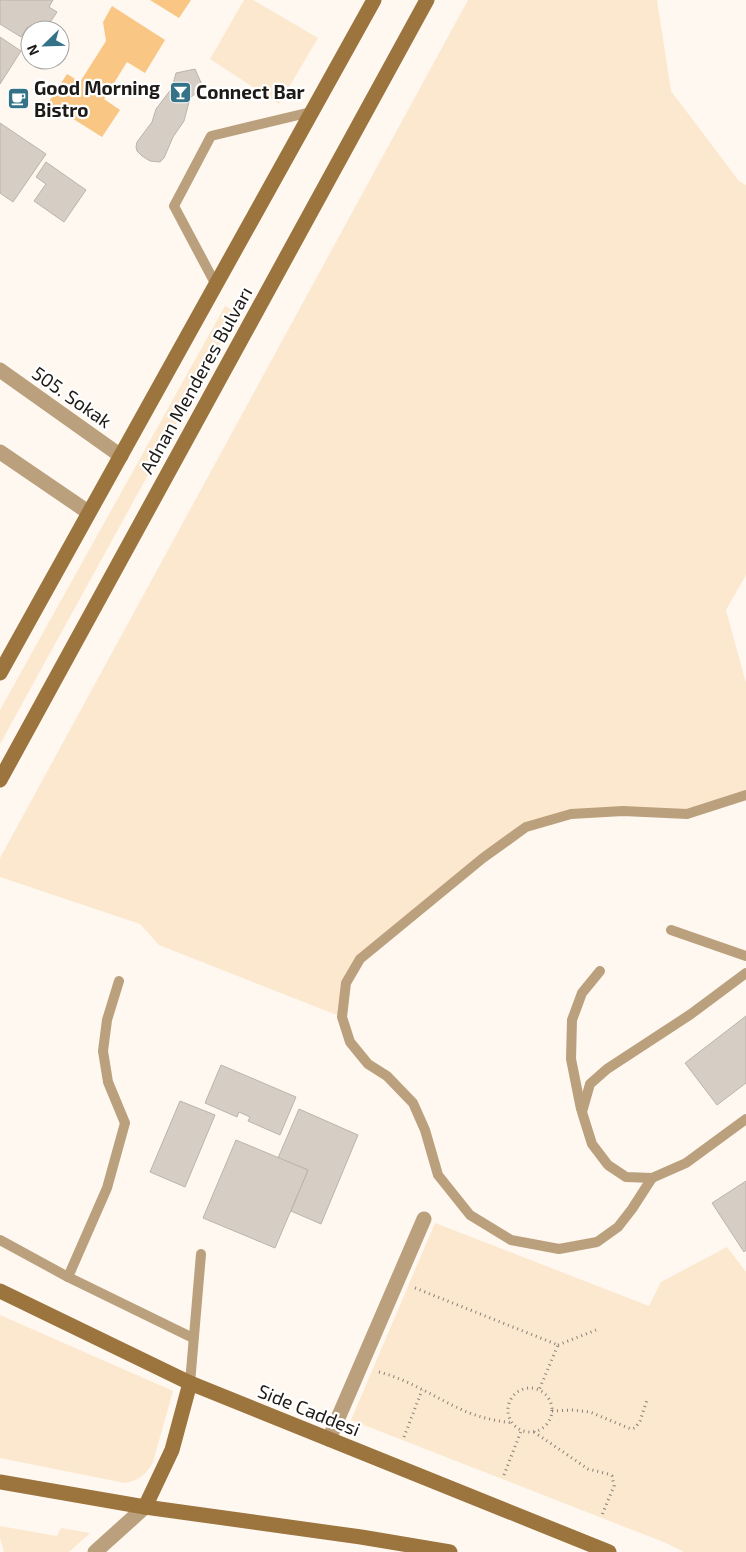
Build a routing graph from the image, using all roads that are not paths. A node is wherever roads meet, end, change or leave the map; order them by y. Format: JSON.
{"nodes":[{"id":1,"x":374,"y":0,"type":"edge"},
{"id":2,"x":427,"y":0,"type":"edge"},
{"id":3,"x":311,"y":112,"type":"junction"},
{"id":4,"x":216,"y":285,"type":"junction"},
{"id":5,"x":0,"y":370,"type":"edge"},
{"id":6,"x":0,"y":452,"type":"edge"},
{"id":7,"x":121,"y":456,"type":"junction"},
{"id":8,"x":88,"y":512,"type":"junction"},
{"id":9,"x":0,"y":673,"type":"edge"},
{"id":10,"x":0,"y":780,"type":"edge"},
{"id":11,"x":746,"y":795,"type":"edge"},
{"id":12,"x":671,"y":930,"type":"dead end"},
{"id":13,"x":746,"y":956,"type":"edge"},
{"id":14,"x":600,"y":971,"type":"dead end"},
{"id":15,"x":746,"y":973,"type":"edge"},
{"id":16,"x":119,"y":981,"type":"dead end"},
{"id":17,"x":582,"y":1112,"type":"junction"},
{"id":18,"x":746,"y":1119,"type":"edge"},
{"id":19,"x":652,"y":1178,"type":"junction"},
{"id":20,"x":424,"y":1219,"type":"dead end"},
{"id":21,"x":0,"y":1240,"type":"edge"},
{"id":22,"x":202,"y":1254,"type":"dead end"},
{"id":23,"x":68,"y":1277,"type":"junction"},
{"id":24,"x":0,"y":1291,"type":"edge"},
{"id":25,"x":193,"y":1338,"type":"junction"},
{"id":26,"x":190,"y":1383,"type":"junction"},
{"id":27,"x":329,"y":1439,"type":"junction"},
{"id":28,"x":0,"y":1482,"type":"edge"},
{"id":29,"x":145,"y":1507,"type":"junction"},
{"id":30,"x":95,"y":1552,"type":"edge"},
{"id":31,"x":450,"y":1552,"type":"edge"},
{"id":32,"x":609,"y":1552,"type":"edge"}],
"edges":[{"from":1,"to":3,"type":"main road","name":"Adnan Menderes Bulvarı"},
{"from":2,"to":10,"type":"main road","name":"Adnan Menderes Bulvarı"},
{"from":3,"to":4,"type":"main road","name":"Adnan Menderes Bulvarı"},
{"from":3,"to":4,"type":"lane"},
{"from":4,"to":7,"type":"main road","name":"Adnan Menderes Bulvarı"},
{"from":5,"to":7,"type":"street","name":"505. Sokak"},
{"from":6,"to":8,"type":"street"},
{"from":7,"to":8,"type":"main road","name":"Adnan Menderes Bulvarı"},
{"from":8,"to":9,"type":"main road","name":"Adnan Menderes Bulvarı"},
{"from":11,"to":19,"type":"lane"},
{"from":12,"to":13,"type":"lane"},
{"from":14,"to":17,"type":"lane"},
{"from":15,"to":17,"type":"lane"},
{"from":16,"to":23,"type":"lane"},
{"from":17,"to":19,"type":"lane"},
{"from":18,"to":19,"type":"lane"},
{"from":20,"to":27,"type":"street"},
{"from":21,"to":23,"type":"lane"},
{"from":22,"to":25,"type":"lane"},
{"from":23,"to":25,"type":"lane"},
{"from":24,"to":26,"type":"main road","name":"Side Caddesi"},
{"from":25,"to":26,"type":"lane"},
{"from":26,"to":27,"type":"main road","name":"Side Caddesi"},
{"from":26,"to":29,"type":"main road"},
{"from":27,"to":32,"type":"main road","name":"Side Caddesi"},
{"from":28,"to":29,"type":"main road"},
{"from":29,"to":30,"type":"street"},
{"from":29,"to":31,"type":"main road"}]}
